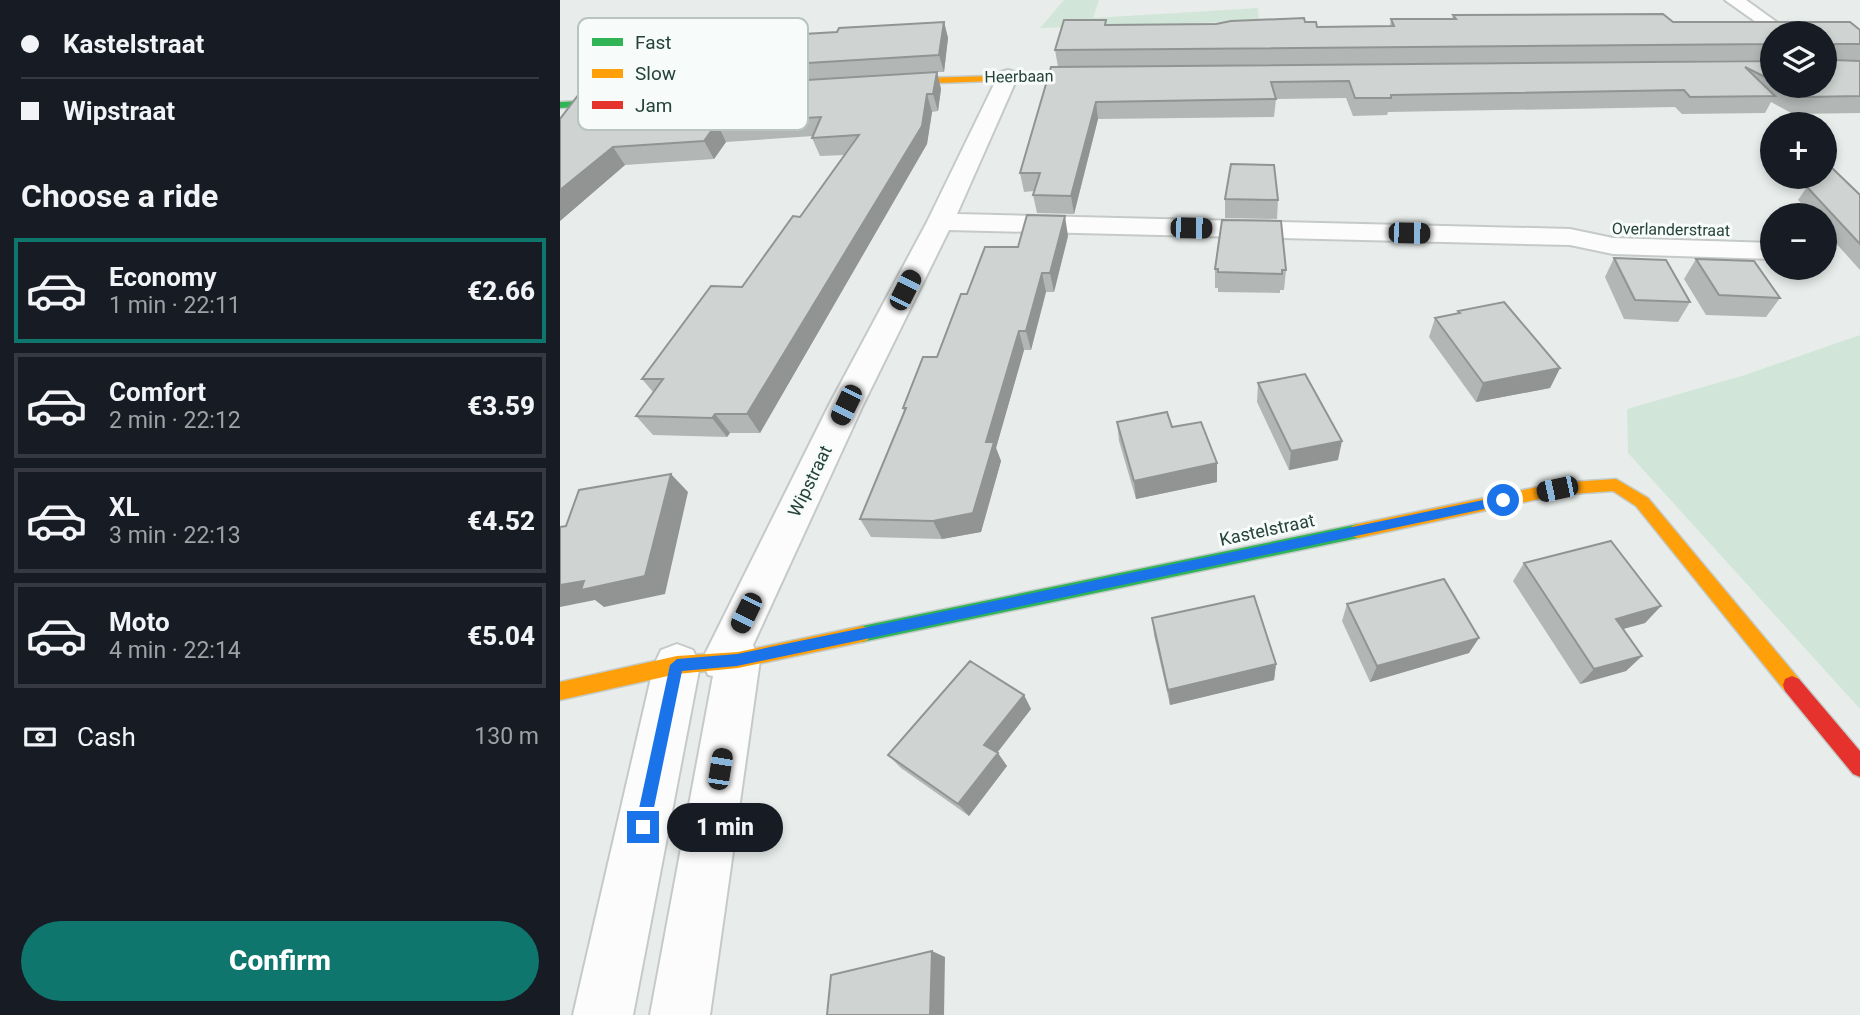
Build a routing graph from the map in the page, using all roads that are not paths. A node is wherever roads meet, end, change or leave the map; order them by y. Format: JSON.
{"nodes":[{"id":1,"x":1734,"y":0,"type":"edge"},
{"id":2,"x":1765,"y":21,"type":"edge"},
{"id":3,"x":1119,"y":75,"type":"edge"},
{"id":4,"x":1008,"y":76,"type":"junction"},
{"id":5,"x":874,"y":83,"type":"edge"},
{"id":6,"x":940,"y":222,"type":"junction"},
{"id":7,"x":1760,"y":232,"type":"edge"},
{"id":8,"x":1570,"y":237,"type":"junction"},
{"id":9,"x":1760,"y":251,"type":"edge"},
{"id":10,"x":713,"y":662,"type":"junction"},
{"id":11,"x":560,"y":691,"type":"edge"},
{"id":12,"x":1860,"y":767,"type":"edge"},
{"id":13,"x":603,"y":1015,"type":"edge"},
{"id":14,"x":680,"y":1015,"type":"edge"}],
"edges":[{"from":1,"to":2,"type":"street"},
{"from":3,"to":4,"type":"street","name":"Heerbaan"},
{"from":4,"to":5,"type":"street","name":"Heerbaan"},
{"from":4,"to":6,"type":"street","name":"Wipstraat"},
{"from":6,"to":8,"type":"street","name":"Overlanderstraat"},
{"from":6,"to":10,"type":"street","name":"Wipstraat"},
{"from":7,"to":8,"type":"street","name":"Overlanderstraat"},
{"from":8,"to":9,"type":"street","name":"Overlanderstraat"},
{"from":10,"to":11,"type":"street","name":"Kastelstraat"},
{"from":10,"to":12,"type":"street","name":"Kastelstraat"},
{"from":10,"to":13,"type":"street","name":"Wipstraat"},
{"from":10,"to":14,"type":"street","name":"Wipstraat"}]}
